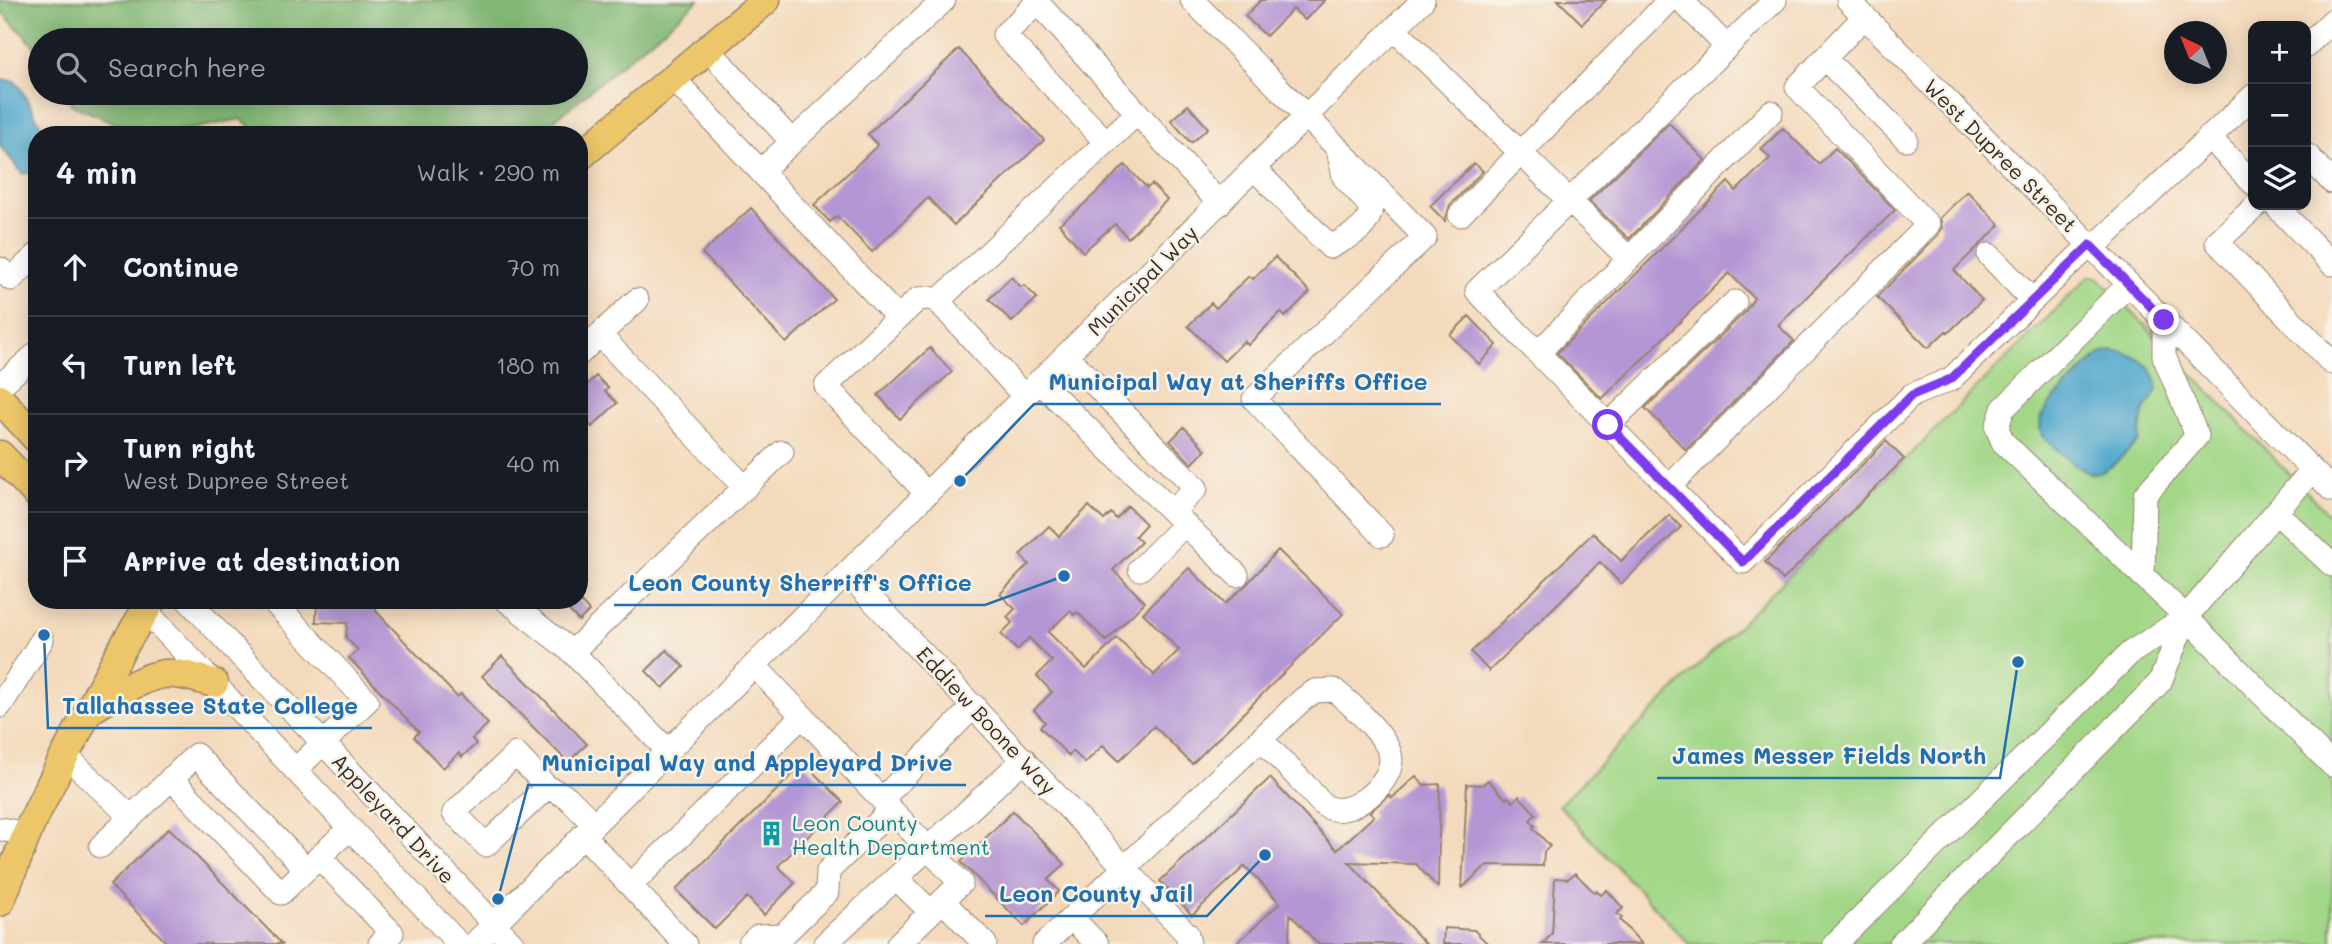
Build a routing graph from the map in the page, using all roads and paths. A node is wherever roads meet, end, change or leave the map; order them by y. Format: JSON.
{"nodes":[{"id":1,"x":766,"y":0,"type":"edge"},
{"id":2,"x":944,"y":0,"type":"edge"},
{"id":3,"x":1192,"y":0,"type":"edge"},
{"id":4,"x":1423,"y":0,"type":"edge"},
{"id":5,"x":1670,"y":0,"type":"edge"},
{"id":6,"x":1681,"y":0,"type":"edge"},
{"id":7,"x":1848,"y":0,"type":"edge"},
{"id":8,"x":1036,"y":1,"type":"edge"},
{"id":9,"x":1767,"y":3,"type":"edge"},
{"id":10,"x":1864,"y":17,"type":"junction"},
{"id":11,"x":2332,"y":21,"type":"edge"},
{"id":12,"x":1394,"y":29,"type":"junction"},
{"id":13,"x":2311,"y":41,"type":"edge"},
{"id":14,"x":1727,"y":47,"type":"junction"},
{"id":15,"x":708,"y":49,"type":"junction"},
{"id":16,"x":1825,"y":59,"type":"junction"},
{"id":17,"x":673,"y":78,"type":"junction"},
{"id":18,"x":2248,"y":101,"type":"edge"},
{"id":19,"x":1772,"y":112,"type":"dead end"},
{"id":20,"x":1137,"y":113,"type":"junction"},
{"id":21,"x":1307,"y":115,"type":"junction"},
{"id":22,"x":2209,"y":137,"type":"junction"},
{"id":23,"x":1906,"y":139,"type":"dead end"},
{"id":24,"x":792,"y":142,"type":"junction"},
{"id":25,"x":1106,"y":142,"type":"junction"},
{"id":26,"x":588,"y":149,"type":"edge"},
{"id":27,"x":1521,"y":153,"type":"junction"},
{"id":28,"x":2311,"y":159,"type":"edge"},
{"id":29,"x":1254,"y":168,"type":"junction"},
{"id":30,"x":761,"y":171,"type":"junction"},
{"id":31,"x":2248,"y":178,"type":"edge"},
{"id":32,"x":2332,"y":182,"type":"edge"},
{"id":33,"x":1366,"y":188,"type":"junction"},
{"id":34,"x":1569,"y":200,"type":"junction"},
{"id":35,"x":1220,"y":204,"type":"junction"},
{"id":36,"x":2252,"y":210,"type":"edge"},
{"id":37,"x":2280,"y":210,"type":"edge"},
{"id":38,"x":1460,"y":215,"type":"dead end"},
{"id":39,"x":2091,"y":246,"type":"junction"},
{"id":40,"x":1989,"y":255,"type":"dead end"},
{"id":41,"x":1629,"y":259,"type":"junction"},
{"id":42,"x":28,"y":263,"type":"edge"},
{"id":43,"x":2332,"y":264,"type":"edge"},
{"id":44,"x":0,"y":269,"type":"edge"},
{"id":45,"x":2129,"y":284,"type":"junction"},
{"id":46,"x":637,"y":300,"type":"dead end"},
{"id":47,"x":2032,"y":300,"type":"junction"},
{"id":48,"x":938,"y":301,"type":"junction"},
{"id":49,"x":1735,"y":302,"type":"dead end"},
{"id":50,"x":898,"y":318,"type":"junction"},
{"id":51,"x":2164,"y":320,"type":"junction"},
{"id":52,"x":600,"y":335,"type":"junction"},
{"id":53,"x":588,"y":346,"type":"edge"},
{"id":54,"x":1538,"y":353,"type":"junction"},
{"id":55,"x":1066,"y":355,"type":"junction"},
{"id":56,"x":28,"y":361,"type":"edge"},
{"id":57,"x":2332,"y":363,"type":"edge"},
{"id":58,"x":0,"y":386,"type":"edge"},
{"id":59,"x":1032,"y":389,"type":"junction"},
{"id":60,"x":0,"y":400,"type":"edge"},
{"id":61,"x":1608,"y":425,"type":"junction"},
{"id":62,"x":28,"y":430,"type":"edge"},
{"id":63,"x":782,"y":452,"type":"dead end"},
{"id":64,"x":0,"y":454,"type":"edge"},
{"id":65,"x":2312,"y":470,"type":"junction"},
{"id":66,"x":28,"y":484,"type":"edge"},
{"id":67,"x":1669,"y":487,"type":"junction"},
{"id":68,"x":745,"y":488,"type":"junction"},
{"id":69,"x":2332,"y":490,"type":"edge"},
{"id":70,"x":927,"y":494,"type":"junction"},
{"id":71,"x":2276,"y":512,"type":"junction"},
{"id":72,"x":1179,"y":518,"type":"junction"},
{"id":73,"x":1382,"y":535,"type":"dead end"},
{"id":74,"x":2332,"y":565,"type":"edge"},
{"id":75,"x":1140,"y":569,"type":"dead end"},
{"id":76,"x":847,"y":573,"type":"junction"},
{"id":77,"x":1237,"y":575,"type":"dead end"},
{"id":78,"x":2143,"y":575,"type":"junction"},
{"id":79,"x":142,"y":609,"type":"edge"},
{"id":80,"x":148,"y":609,"type":"edge"},
{"id":81,"x":196,"y":609,"type":"edge"},
{"id":82,"x":280,"y":609,"type":"edge"},
{"id":83,"x":517,"y":609,"type":"edge"},
{"id":84,"x":2186,"y":617,"type":"junction"},
{"id":85,"x":42,"y":640,"type":"dead end"},
{"id":86,"x":572,"y":652,"type":"junction"},
{"id":87,"x":754,"y":665,"type":"junction"},
{"id":88,"x":214,"y":683,"type":"junction"},
{"id":89,"x":1,"y":702,"type":"edge"},
{"id":90,"x":974,"y":706,"type":"junction"},
{"id":91,"x":89,"y":710,"type":"junction"},
{"id":92,"x":802,"y":716,"type":"junction"},
{"id":93,"x":1261,"y":739,"type":"junction"},
{"id":94,"x":323,"y":743,"type":"junction"},
{"id":95,"x":668,"y":751,"type":"junction"},
{"id":96,"x":65,"y":755,"type":"junction"},
{"id":97,"x":1024,"y":759,"type":"junction"},
{"id":98,"x":2332,"y":765,"type":"edge"},
{"id":99,"x":295,"y":770,"type":"junction"},
{"id":100,"x":171,"y":778,"type":"junction"},
{"id":101,"x":547,"y":787,"type":"dead end"},
{"id":102,"x":887,"y":804,"type":"junction"},
{"id":103,"x":131,"y":817,"type":"junction"},
{"id":104,"x":350,"y":828,"type":"junction"},
{"id":105,"x":589,"y":830,"type":"junction"},
{"id":106,"x":13,"y":832,"type":"edge"},
{"id":107,"x":101,"y":846,"type":"dead end"},
{"id":108,"x":928,"y":848,"type":"junction"},
{"id":109,"x":313,"y":863,"type":"junction"},
{"id":110,"x":1126,"y":866,"type":"junction"},
{"id":111,"x":896,"y":878,"type":"junction"},
{"id":112,"x":631,"y":885,"type":"junction"},
{"id":113,"x":0,"y":902,"type":"edge"},
{"id":114,"x":937,"y":906,"type":"junction"},
{"id":115,"x":1072,"y":918,"type":"junction"},
{"id":116,"x":494,"y":924,"type":"junction"},
{"id":117,"x":380,"y":944,"type":"edge"},
{"id":118,"x":459,"y":944,"type":"edge"},
{"id":119,"x":474,"y":944,"type":"edge"},
{"id":120,"x":513,"y":944,"type":"edge"},
{"id":121,"x":685,"y":944,"type":"edge"},
{"id":122,"x":750,"y":944,"type":"edge"},
{"id":123,"x":825,"y":944,"type":"edge"},
{"id":124,"x":898,"y":944,"type":"edge"},
{"id":125,"x":985,"y":944,"type":"edge"},
{"id":126,"x":1044,"y":944,"type":"edge"},
{"id":127,"x":1097,"y":944,"type":"edge"},
{"id":128,"x":1189,"y":944,"type":"edge"},
{"id":129,"x":1835,"y":944,"type":"edge"},
{"id":130,"x":1901,"y":944,"type":"edge"}],
"edges":[{"from":1,"to":15,"type":"main road"},
{"from":2,"to":24,"type":"street"},
{"from":3,"to":21,"type":"street"},
{"from":4,"to":12,"type":"street","name":"Municipal Way"},
{"from":5,"to":27,"type":"street"},
{"from":6,"to":14,"type":"street"},
{"from":7,"to":10,"type":"street","name":"West Dupree Street"},
{"from":8,"to":20,"type":"street"},
{"from":8,"to":25,"type":"street"},
{"from":9,"to":14,"type":"street"},
{"from":10,"to":16,"type":"street"},
{"from":10,"to":39,"type":"street","name":"West Dupree Street"},
{"from":11,"to":13,"type":"street"},
{"from":12,"to":21,"type":"street","name":"Municipal Way"},
{"from":12,"to":27,"type":"street"},
{"from":14,"to":34,"type":"street"},
{"from":15,"to":17,"type":"main road"},
{"from":15,"to":24,"type":"street"},
{"from":16,"to":23,"type":"street"},
{"from":16,"to":67,"type":"street"},
{"from":17,"to":26,"type":"main road"},
{"from":17,"to":30,"type":"street"},
{"from":18,"to":22,"type":"street"},
{"from":19,"to":41,"type":"street"},
{"from":20,"to":25,"type":"street"},
{"from":20,"to":35,"type":"street"},
{"from":21,"to":29,"type":"street","name":"Municipal Way"},
{"from":21,"to":33,"type":"street"},
{"from":22,"to":31,"type":"street"},
{"from":22,"to":39,"type":"street"},
{"from":24,"to":30,"type":"street"},
{"from":25,"to":48,"type":"street"},
{"from":27,"to":34,"type":"street"},
{"from":27,"to":38,"type":"street"},
{"from":28,"to":32,"type":"street"},
{"from":29,"to":33,"type":"street"},
{"from":29,"to":35,"type":"street","name":"Municipal Way"},
{"from":30,"to":50,"type":"street"},
{"from":33,"to":73,"type":"street"},
{"from":34,"to":41,"type":"street"},
{"from":34,"to":54,"type":"street"},
{"from":35,"to":55,"type":"street","name":"Municipal Way"},
{"from":36,"to":57,"type":"street"},
{"from":37,"to":43,"type":"street"},
{"from":39,"to":45,"type":"street","name":"West Dupree Street"},
{"from":39,"to":47,"type":"street"},
{"from":40,"to":47,"type":"street"},
{"from":41,"to":54,"type":"street"},
{"from":42,"to":44,"type":"street"},
{"from":45,"to":51,"type":"street","name":"West Dupree Street"},
{"from":45,"to":78,"type":"street"},
{"from":46,"to":52,"type":"street"},
{"from":47,"to":67,"type":"street"},
{"from":48,"to":50,"type":"street"},
{"from":48,"to":59,"type":"street"},
{"from":49,"to":61,"type":"street"},
{"from":50,"to":70,"type":"street"},
{"from":51,"to":65,"type":"street","name":"West Dupree Street"},
{"from":51,"to":78,"type":"street"},
{"from":52,"to":53,"type":"street"},
{"from":52,"to":68,"type":"street"},
{"from":54,"to":61,"type":"street"},
{"from":55,"to":59,"type":"street","name":"Municipal Way"},
{"from":55,"to":72,"type":"street"},
{"from":56,"to":58,"type":"street"},
{"from":59,"to":70,"type":"street","name":"Municipal Way"},
{"from":59,"to":72,"type":"street"},
{"from":60,"to":62,"type":"main road"},
{"from":61,"to":67,"type":"street"},
{"from":63,"to":68,"type":"street"},
{"from":64,"to":66,"type":"main road"},
{"from":65,"to":69,"type":"street","name":"West Dupree Street"},
{"from":65,"to":71,"type":"street"},
{"from":68,"to":86,"type":"street"},
{"from":70,"to":76,"type":"street","name":"Municipal Way"},
{"from":71,"to":74,"type":"street"},
{"from":71,"to":84,"type":"street"},
{"from":72,"to":75,"type":"street"},
{"from":72,"to":77,"type":"street"},
{"from":76,"to":87,"type":"street","name":"Municipal Way"},
{"from":76,"to":90,"type":"street","name":"Eddiew Boone Way"},
{"from":78,"to":84,"type":"street"},
{"from":79,"to":91,"type":"main road"},
{"from":80,"to":88,"type":"street","name":"Appleyard Drive"},
{"from":81,"to":94,"type":"street","name":"Appleyard Drive"},
{"from":82,"to":94,"type":"street"},
{"from":83,"to":86,"type":"street"},
{"from":84,"to":98,"type":"street"},
{"from":84,"to":129,"type":"street"},
{"from":84,"to":130,"type":"street"},
{"from":85,"to":89,"type":"street"},
{"from":86,"to":95,"type":"street"},
{"from":87,"to":92,"type":"street"},
{"from":87,"to":95,"type":"street","name":"Municipal Way"},
{"from":88,"to":91,"type":"main road"},
{"from":88,"to":99,"type":"street","name":"Appleyard Drive"},
{"from":90,"to":97,"type":"street","name":"Eddiew Boone Way"},
{"from":90,"to":102,"type":"street"},
{"from":91,"to":96,"type":"main road"},
{"from":92,"to":102,"type":"street"},
{"from":92,"to":112,"type":"street"},
{"from":93,"to":93,"type":"street"},
{"from":93,"to":110,"type":"street"},
{"from":94,"to":99,"type":"street"},
{"from":94,"to":116,"type":"street","name":"Appleyard Drive"},
{"from":95,"to":105,"type":"street","name":"Municipal Way"},
{"from":96,"to":103,"type":"street"},
{"from":96,"to":106,"type":"main road"},
{"from":97,"to":108,"type":"street"},
{"from":97,"to":110,"type":"street","name":"Eddiew Boone Way"},
{"from":99,"to":104,"type":"street","name":"Appleyard Drive"},
{"from":100,"to":103,"type":"street"},
{"from":100,"to":109,"type":"street"},
{"from":100,"to":109,"type":"street"},
{"from":101,"to":105,"type":"street"},
{"from":102,"to":108,"type":"street"},
{"from":102,"to":122,"type":"street"},
{"from":103,"to":107,"type":"street"},
{"from":104,"to":109,"type":"street"},
{"from":104,"to":118,"type":"street","name":"Appleyard Drive"},
{"from":105,"to":112,"type":"street"},
{"from":105,"to":116,"type":"street","name":"Municipal Way"},
{"from":106,"to":113,"type":"main road"},
{"from":108,"to":111,"type":"street"},
{"from":108,"to":114,"type":"street"},
{"from":109,"to":117,"type":"street"},
{"from":110,"to":115,"type":"street"},
{"from":110,"to":128,"type":"street","name":"Eddiew Boone Way"},
{"from":111,"to":114,"type":"street"},
{"from":111,"to":123,"type":"street"},
{"from":112,"to":121,"type":"street"},
{"from":114,"to":124,"type":"street"},
{"from":114,"to":125,"type":"street"},
{"from":115,"to":126,"type":"street"},
{"from":115,"to":127,"type":"street"},
{"from":116,"to":119,"type":"street","name":"Municipal Way"},
{"from":116,"to":120,"type":"street","name":"Appleyard Drive"}]}
